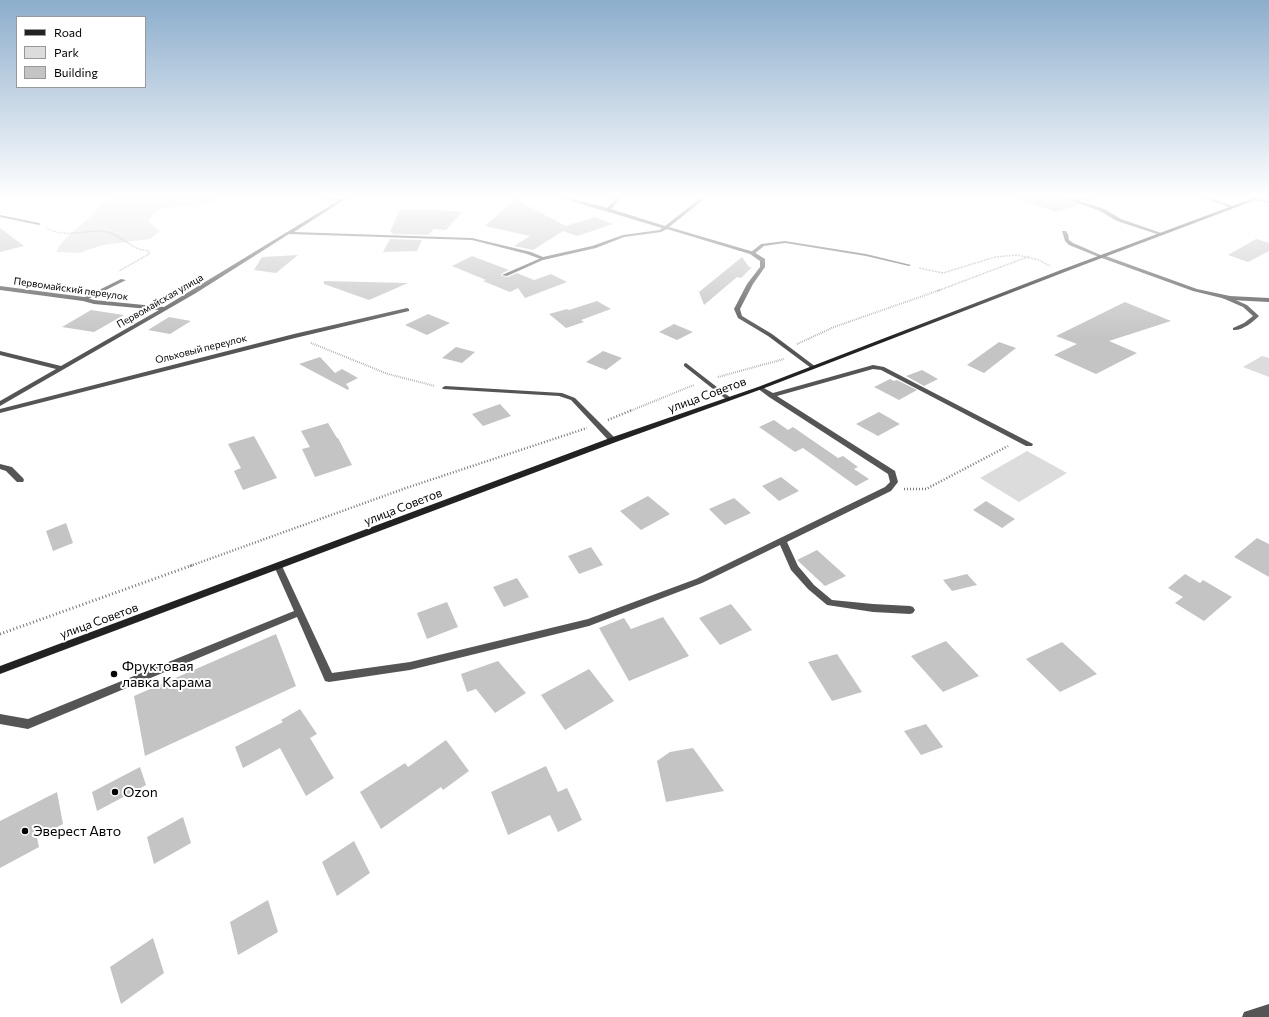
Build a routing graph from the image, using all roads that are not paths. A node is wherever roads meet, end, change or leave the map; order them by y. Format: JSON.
{"nodes":[{"id":1,"x":271,"y":243,"type":"edge"},
{"id":2,"x":490,"y":243,"type":"edge"},
{"id":3,"x":603,"y":243,"type":"edge"},
{"id":4,"x":721,"y":243,"type":"edge"},
{"id":5,"x":774,"y":243,"type":"edge"},
{"id":6,"x":794,"y":243,"type":"edge"},
{"id":7,"x":1070,"y":243,"type":"edge"},
{"id":8,"x":1136,"y":243,"type":"edge"},
{"id":9,"x":752,"y":253,"type":"junction"},
{"id":10,"x":1101,"y":256,"type":"junction"},
{"id":11,"x":543,"y":259,"type":"junction"},
{"id":12,"x":909,"y":265,"type":"road end"},
{"id":13,"x":505,"y":275,"type":"dead end"},
{"id":14,"x":123,"y":280,"type":"road end"},
{"id":15,"x":0,"y":288,"type":"edge"},
{"id":16,"x":1222,"y":296,"type":"junction"},
{"id":17,"x":84,"y":299,"type":"junction"},
{"id":18,"x":1269,"y":300,"type":"edge"},
{"id":19,"x":164,"y":310,"type":"junction"},
{"id":20,"x":407,"y":310,"type":"dead end"},
{"id":21,"x":1235,"y":329,"type":"dead end"},
{"id":22,"x":0,"y":353,"type":"edge"},
{"id":23,"x":686,"y":364,"type":"dead end"},
{"id":24,"x":813,"y":367,"type":"junction"},
{"id":25,"x":61,"y":368,"type":"junction"},
{"id":26,"x":445,"y":388,"type":"road end"},
{"id":27,"x":760,"y":388,"type":"junction"},
{"id":28,"x":771,"y":396,"type":"junction"},
{"id":29,"x":729,"y":399,"type":"junction"},
{"id":30,"x":0,"y":404,"type":"edge"},
{"id":31,"x":0,"y":411,"type":"edge"},
{"id":32,"x":613,"y":440,"type":"junction"},
{"id":33,"x":1029,"y":444,"type":"dead end"},
{"id":34,"x":0,"y":466,"type":"edge"},
{"id":35,"x":20,"y":480,"type":"dead end"},
{"id":36,"x":782,"y":541,"type":"junction"},
{"id":37,"x":278,"y":566,"type":"junction"},
{"id":38,"x":910,"y":610,"type":"dead end"},
{"id":39,"x":298,"y":613,"type":"junction"},
{"id":40,"x":0,"y":670,"type":"edge"},
{"id":41,"x":0,"y":719,"type":"edge"},
{"id":42,"x":1269,"y":1011,"type":"edge"},
{"id":43,"x":1249,"y":1017,"type":"edge"}],
"edges":[{"from":1,"to":19,"type":"street","name":"Первомайская улица"},
{"from":2,"to":11,"type":"street"},
{"from":3,"to":11,"type":"street"},
{"from":4,"to":9,"type":"street"},
{"from":5,"to":9,"type":"street"},
{"from":6,"to":12,"type":"street"},
{"from":7,"to":10,"type":"street"},
{"from":8,"to":10,"type":"main road","name":"улица Советов"},
{"from":9,"to":24,"type":"street"},
{"from":10,"to":16,"type":"street"},
{"from":10,"to":24,"type":"main road","name":"улица Советов"},
{"from":11,"to":13,"type":"street"},
{"from":14,"to":17,"type":"street"},
{"from":15,"to":17,"type":"street","name":"Первомайский переулок"},
{"from":16,"to":18,"type":"street"},
{"from":16,"to":21,"type":"street"},
{"from":17,"to":19,"type":"street","name":"Первомайский переулок"},
{"from":19,"to":25,"type":"street","name":"Первомайская улица"},
{"from":20,"to":31,"type":"street","name":"Ольховый переулок"},
{"from":22,"to":25,"type":"street"},
{"from":23,"to":29,"type":"street"},
{"from":24,"to":27,"type":"main road","name":"улица Советов"},
{"from":25,"to":30,"type":"street","name":"Первомайская улица"},
{"from":26,"to":32,"type":"street"},
{"from":27,"to":28,"type":"street"},
{"from":27,"to":29,"type":"main road","name":"улица Советов"},
{"from":28,"to":33,"type":"street"},
{"from":28,"to":36,"type":"street"},
{"from":29,"to":32,"type":"main road","name":"улица Советов"},
{"from":32,"to":37,"type":"main road","name":"улица Советов"},
{"from":34,"to":35,"type":"street"},
{"from":36,"to":38,"type":"street"},
{"from":36,"to":39,"type":"street"},
{"from":37,"to":39,"type":"street"},
{"from":37,"to":40,"type":"main road","name":"улица Советов"},
{"from":39,"to":41,"type":"street"},
{"from":42,"to":43,"type":"street"}]}
